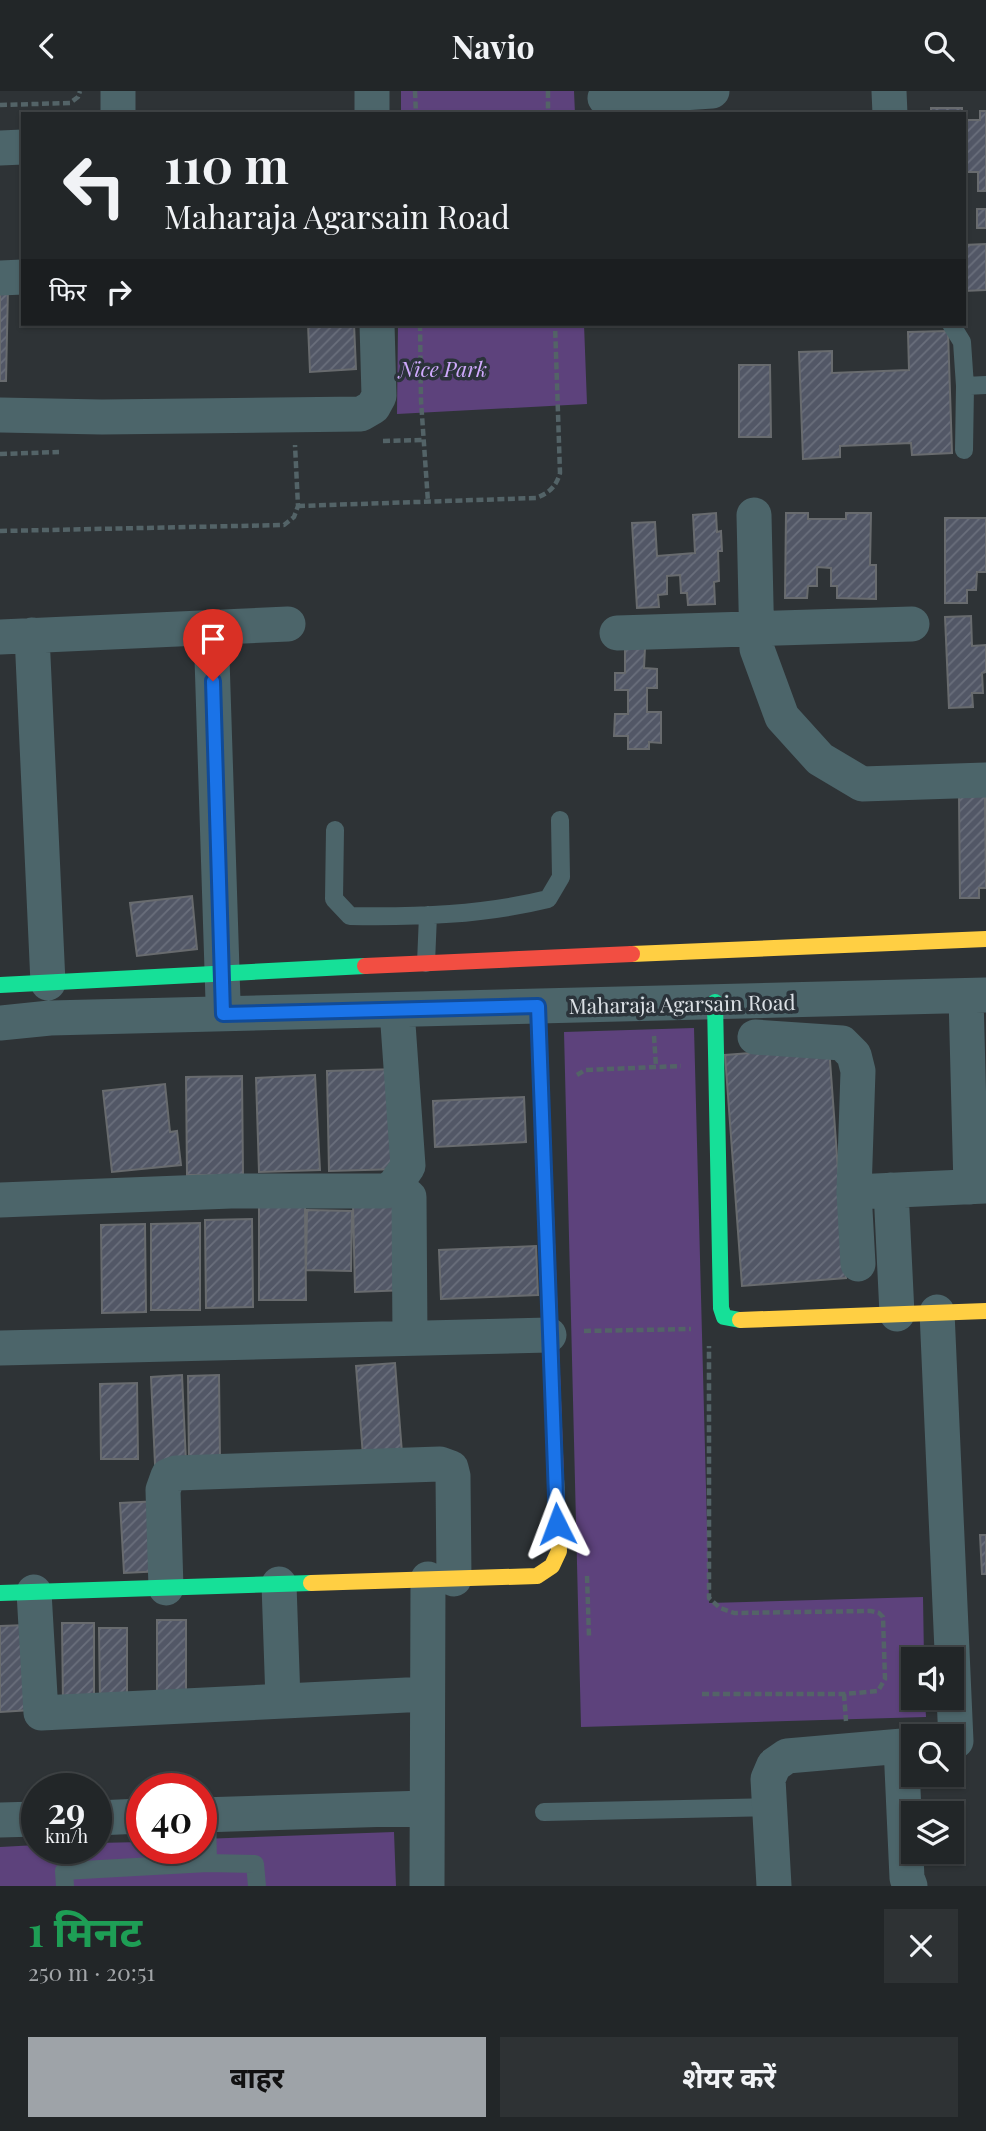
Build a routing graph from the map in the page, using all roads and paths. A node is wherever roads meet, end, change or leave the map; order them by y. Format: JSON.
{"nodes":[{"id":1,"x":80,"y":91,"type":"edge"},
{"id":2,"x":118,"y":91,"type":"edge"},
{"id":3,"x":372,"y":91,"type":"edge"},
{"id":4,"x":415,"y":91,"type":"edge"},
{"id":5,"x":548,"y":91,"type":"edge"},
{"id":6,"x":710,"y":91,"type":"edge"},
{"id":7,"x":889,"y":91,"type":"edge"},
{"id":8,"x":605,"y":98,"type":"dead end"},
{"id":9,"x":0,"y":105,"type":"edge"},
{"id":10,"x":118,"y":112,"type":"edge"},
{"id":11,"x":372,"y":112,"type":"edge"},
{"id":12,"x":416,"y":112,"type":"edge"},
{"id":13,"x":548,"y":112,"type":"edge"},
{"id":14,"x":710,"y":112,"type":"edge"},
{"id":15,"x":890,"y":112,"type":"edge"},
{"id":16,"x":21,"y":147,"type":"edge"},
{"id":17,"x":0,"y":148,"type":"edge"},
{"id":18,"x":21,"y":277,"type":"edge"},
{"id":19,"x":0,"y":278,"type":"edge"},
{"id":20,"x":377,"y":326,"type":"edge"},
{"id":21,"x":420,"y":326,"type":"edge"},
{"id":22,"x":555,"y":326,"type":"edge"},
{"id":23,"x":952,"y":326,"type":"edge"},
{"id":24,"x":986,"y":385,"type":"edge"},
{"id":25,"x":965,"y":386,"type":"junction"},
{"id":26,"x":0,"y":415,"type":"edge"},
{"id":27,"x":295,"y":445,"type":"dead end"},
{"id":28,"x":964,"y":450,"type":"dead end"},
{"id":29,"x":428,"y":502,"type":"junction"},
{"id":30,"x":298,"y":506,"type":"junction"},
{"id":31,"x":754,"y":515,"type":"dead end"},
{"id":32,"x":0,"y":531,"type":"edge"},
{"id":33,"x":288,"y":624,"type":"dead end"},
{"id":34,"x":912,"y":624,"type":"dead end"},
{"id":35,"x":211,"y":627,"type":"junction"},
{"id":36,"x":756,"y":629,"type":"junction"},
{"id":37,"x":617,"y":633,"type":"dead end"},
{"id":38,"x":16,"y":636,"type":"edge"},
{"id":39,"x":986,"y":781,"type":"edge"},
{"id":40,"x":560,"y":820,"type":"dead end"},
{"id":41,"x":335,"y":829,"type":"dead end"},
{"id":42,"x":428,"y":915,"type":"junction"},
{"id":43,"x":986,"y":939,"type":"edge"},
{"id":44,"x":426,"y":963,"type":"junction"},
{"id":45,"x":221,"y":972,"type":"junction"},
{"id":46,"x":48,"y":983,"type":"junction"},
{"id":47,"x":0,"y":985,"type":"edge"},
{"id":48,"x":976,"y":995,"type":"edge"},
{"id":49,"x":715,"y":1002,"type":"junction"},
{"id":50,"x":538,"y":1006,"type":"junction"},
{"id":51,"x":397,"y":1010,"type":"junction"},
{"id":52,"x":223,"y":1014,"type":"junction"},
{"id":53,"x":0,"y":1023,"type":"edge"},
{"id":54,"x":755,"y":1037,"type":"dead end"},
{"id":55,"x":656,"y":1067,"type":"dead end"},
{"id":56,"x":575,"y":1077,"type":"dead end"},
{"id":57,"x":978,"y":1147,"type":"edge"},
{"id":58,"x":396,"y":1185,"type":"junction"},
{"id":59,"x":979,"y":1186,"type":"edge"},
{"id":60,"x":891,"y":1190,"type":"junction"},
{"id":61,"x":855,"y":1192,"type":"junction"},
{"id":62,"x":0,"y":1200,"type":"edge"},
{"id":63,"x":858,"y":1264,"type":"dead end"},
{"id":64,"x":986,"y":1311,"type":"edge"},
{"id":65,"x":937,"y":1312,"type":"junction"},
{"id":66,"x":897,"y":1314,"type":"junction"},
{"id":67,"x":696,"y":1329,"type":"dead end"},
{"id":68,"x":564,"y":1333,"type":"junction"},
{"id":69,"x":410,"y":1338,"type":"junction"},
{"id":70,"x":709,"y":1342,"type":"dead end"},
{"id":71,"x":0,"y":1348,"type":"edge"},
{"id":72,"x":441,"y":1579,"type":"junction"},
{"id":73,"x":279,"y":1584,"type":"junction"},
{"id":74,"x":166,"y":1588,"type":"junction"},
{"id":75,"x":17,"y":1592,"type":"edge"},
{"id":76,"x":427,"y":1694,"type":"junction"},
{"id":77,"x":702,"y":1694,"type":"dead end"},
{"id":78,"x":283,"y":1701,"type":"junction"},
{"id":79,"x":965,"y":1741,"type":"edge"},
{"id":80,"x":901,"y":1746,"type":"edge"},
{"id":81,"x":907,"y":1787,"type":"edge"},
{"id":82,"x":770,"y":1807,"type":"junction"},
{"id":83,"x":426,"y":1808,"type":"junction"},
{"id":84,"x":544,"y":1812,"type":"dead end"},
{"id":85,"x":217,"y":1815,"type":"edge"},
{"id":86,"x":21,"y":1819,"type":"edge"},
{"id":87,"x":0,"y":1820,"type":"edge"},
{"id":88,"x":217,"y":1863,"type":"edge"},
{"id":89,"x":190,"y":1864,"type":"edge"},
{"id":90,"x":65,"y":1886,"type":"edge"},
{"id":91,"x":257,"y":1886,"type":"edge"},
{"id":92,"x":427,"y":1886,"type":"edge"},
{"id":93,"x":774,"y":1886,"type":"edge"},
{"id":94,"x":910,"y":1886,"type":"edge"}],
"edges":[{"from":1,"to":9,"type":"path"},
{"from":2,"to":10,"type":"street"},
{"from":3,"to":11,"type":"street"},
{"from":4,"to":12,"type":"path"},
{"from":5,"to":13,"type":"path"},
{"from":6,"to":8,"type":"street"},
{"from":6,"to":14,"type":"street"},
{"from":7,"to":15,"type":"street"},
{"from":16,"to":17,"type":"street"},
{"from":18,"to":19,"type":"street"},
{"from":20,"to":26,"type":"street"},
{"from":21,"to":29,"type":"path"},
{"from":22,"to":29,"type":"path"},
{"from":23,"to":25,"type":"lane"},
{"from":24,"to":25,"type":"lane"},
{"from":25,"to":28,"type":"lane"},
{"from":27,"to":30,"type":"path"},
{"from":29,"to":30,"type":"path"},
{"from":30,"to":32,"type":"path"},
{"from":31,"to":36,"type":"street"},
{"from":33,"to":35,"type":"street"},
{"from":34,"to":36,"type":"street"},
{"from":35,"to":38,"type":"street"},
{"from":35,"to":45,"type":"street"},
{"from":36,"to":37,"type":"street"},
{"from":36,"to":39,"type":"street"},
{"from":38,"to":46,"type":"street"},
{"from":40,"to":42,"type":"lane"},
{"from":41,"to":42,"type":"lane"},
{"from":42,"to":44,"type":"lane"},
{"from":43,"to":44,"type":"street"},
{"from":44,"to":45,"type":"street"},
{"from":45,"to":46,"type":"street"},
{"from":45,"to":52,"type":"street"},
{"from":46,"to":47,"type":"street"},
{"from":48,"to":49,"type":"street","name":"Maharaja Agarsain Road"},
{"from":48,"to":57,"type":"street"},
{"from":49,"to":50,"type":"street","name":"Maharaja Agarsain Road"},
{"from":49,"to":66,"type":"street"},
{"from":50,"to":51,"type":"street","name":"Maharaja Agarsain Road"},
{"from":50,"to":68,"type":"street"},
{"from":51,"to":52,"type":"street","name":"Maharaja Agarsain Road"},
{"from":51,"to":58,"type":"street"},
{"from":52,"to":53,"type":"street","name":"Maharaja Agarsain Road"},
{"from":54,"to":61,"type":"street"},
{"from":55,"to":56,"type":"path"},
{"from":57,"to":59,"type":"street"},
{"from":58,"to":62,"type":"street"},
{"from":58,"to":69,"type":"street"},
{"from":59,"to":60,"type":"street"},
{"from":60,"to":61,"type":"street"},
{"from":60,"to":66,"type":"street"},
{"from":61,"to":63,"type":"street"},
{"from":64,"to":65,"type":"street"},
{"from":65,"to":66,"type":"street"},
{"from":65,"to":79,"type":"street"},
{"from":67,"to":68,"type":"path"},
{"from":68,"to":69,"type":"street"},
{"from":68,"to":72,"type":"street"},
{"from":69,"to":71,"type":"street"},
{"from":70,"to":77,"type":"path"},
{"from":72,"to":73,"type":"street"},
{"from":72,"to":74,"type":"street"},
{"from":72,"to":76,"type":"street"},
{"from":73,"to":74,"type":"street"},
{"from":73,"to":78,"type":"street"},
{"from":74,"to":75,"type":"street"},
{"from":75,"to":78,"type":"street"},
{"from":76,"to":78,"type":"street"},
{"from":76,"to":83,"type":"street"},
{"from":80,"to":82,"type":"street"},
{"from":81,"to":94,"type":"street"},
{"from":82,"to":84,"type":"lane"},
{"from":82,"to":93,"type":"street"},
{"from":83,"to":85,"type":"street"},
{"from":83,"to":92,"type":"street"},
{"from":86,"to":87,"type":"street"},
{"from":88,"to":91,"type":"lane"},
{"from":89,"to":90,"type":"lane"}]}
